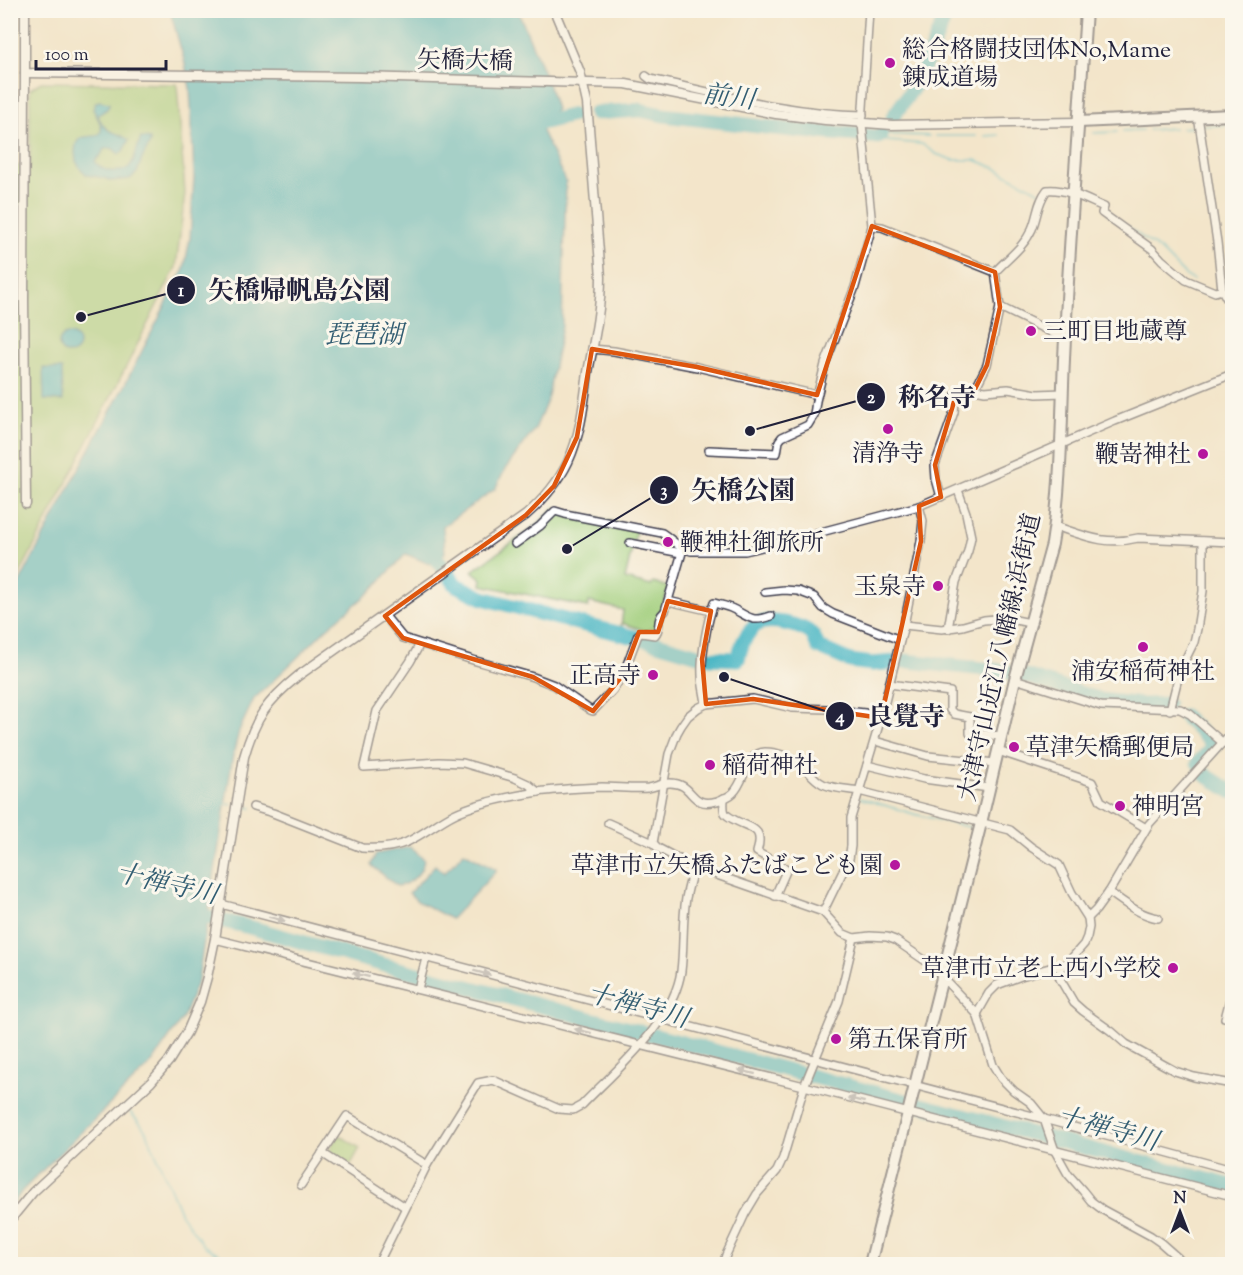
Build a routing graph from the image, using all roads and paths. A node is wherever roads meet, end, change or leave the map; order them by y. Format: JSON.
{"nodes":[{"id":1,"x":25,"y":10,"type":"edge"},
{"id":2,"x":554,"y":10,"type":"edge"},
{"id":3,"x":869,"y":10,"type":"edge"},
{"id":4,"x":1086,"y":10,"type":"edge"},
{"id":5,"x":25,"y":73,"type":"junction"},
{"id":6,"x":646,"y":76,"type":"dead end"},
{"id":7,"x":584,"y":83,"type":"junction"},
{"id":8,"x":1233,"y":115,"type":"edge"},
{"id":9,"x":1198,"y":116,"type":"junction"},
{"id":10,"x":1079,"y":122,"type":"junction"},
{"id":11,"x":862,"y":123,"type":"junction"},
{"id":12,"x":1074,"y":195,"type":"junction"},
{"id":13,"x":872,"y":226,"type":"junction"},
{"id":14,"x":995,"y":272,"type":"junction"},
{"id":15,"x":1222,"y":291,"type":"junction"},
{"id":16,"x":1000,"y":307,"type":"junction"},
{"id":17,"x":1233,"y":308,"type":"edge"},
{"id":18,"x":1065,"y":339,"type":"junction"},
{"id":19,"x":592,"y":350,"type":"junction"},
{"id":20,"x":1233,"y":374,"type":"edge"},
{"id":21,"x":975,"y":389,"type":"junction"},
{"id":22,"x":1063,"y":393,"type":"junction"},
{"id":23,"x":817,"y":395,"type":"junction"},
{"id":24,"x":1060,"y":445,"type":"junction"},
{"id":25,"x":709,"y":450,"type":"dead end"},
{"id":26,"x":958,"y":490,"type":"junction"},
{"id":27,"x":941,"y":497,"type":"junction"},
{"id":28,"x":26,"y":504,"type":"dead end"},
{"id":29,"x":919,"y":506,"type":"junction"},
{"id":30,"x":1055,"y":526,"type":"junction"},
{"id":31,"x":1203,"y":541,"type":"junction"},
{"id":32,"x":1233,"y":542,"type":"edge"},
{"id":33,"x":630,"y":543,"type":"dead end"},
{"id":34,"x":515,"y":544,"type":"dead end"},
{"id":35,"x":682,"y":551,"type":"junction"},
{"id":36,"x":765,"y":592,"type":"dead end"},
{"id":37,"x":668,"y":601,"type":"junction"},
{"id":38,"x":711,"y":611,"type":"junction"},
{"id":39,"x":385,"y":616,"type":"junction"},
{"id":40,"x":771,"y":616,"type":"dead end"},
{"id":41,"x":1030,"y":623,"type":"junction"},
{"id":42,"x":904,"y":625,"type":"junction"},
{"id":43,"x":948,"y":629,"type":"junction"},
{"id":44,"x":900,"y":640,"type":"junction"},
{"id":45,"x":420,"y":644,"type":"junction"},
{"id":46,"x":1017,"y":675,"type":"junction"},
{"id":47,"x":890,"y":684,"type":"junction"},
{"id":48,"x":706,"y":704,"type":"junction"},
{"id":49,"x":1170,"y":710,"type":"junction"},
{"id":50,"x":881,"y":718,"type":"junction"},
{"id":51,"x":1233,"y":732,"type":"edge"},
{"id":52,"x":1001,"y":736,"type":"junction"},
{"id":53,"x":875,"y":741,"type":"junction"},
{"id":54,"x":1223,"y":743,"type":"junction"},
{"id":55,"x":998,"y":752,"type":"junction"},
{"id":56,"x":995,"y":763,"type":"junction"},
{"id":57,"x":867,"y":765,"type":"junction"},
{"id":58,"x":665,"y":783,"type":"junction"},
{"id":59,"x":989,"y":788,"type":"junction"},
{"id":60,"x":859,"y":791,"type":"junction"},
{"id":61,"x":538,"y":792,"type":"junction"},
{"id":62,"x":724,"y":798,"type":"junction"},
{"id":63,"x":253,"y":807,"type":"dead end"},
{"id":64,"x":981,"y":823,"type":"junction"},
{"id":65,"x":608,"y":824,"type":"dead end"},
{"id":66,"x":1146,"y":828,"type":"junction"},
{"id":67,"x":653,"y":843,"type":"junction"},
{"id":68,"x":694,"y":867,"type":"junction"},
{"id":69,"x":1109,"y":892,"type":"junction"},
{"id":70,"x":775,"y":896,"type":"junction"},
{"id":71,"x":220,"y":906,"type":"junction"},
{"id":72,"x":823,"y":912,"type":"junction"},
{"id":73,"x":1088,"y":918,"type":"junction"},
{"id":74,"x":1158,"y":918,"type":"dead end"},
{"id":75,"x":215,"y":937,"type":"junction"},
{"id":76,"x":854,"y":938,"type":"junction"},
{"id":77,"x":425,"y":960,"type":"junction"},
{"id":78,"x":1062,"y":967,"type":"junction"},
{"id":79,"x":942,"y":977,"type":"junction"},
{"id":80,"x":418,"y":987,"type":"junction"},
{"id":81,"x":1233,"y":988,"type":"edge"},
{"id":82,"x":977,"y":1014,"type":"junction"},
{"id":83,"x":1224,"y":1018,"type":"dead end"},
{"id":84,"x":660,"y":1021,"type":"junction"},
{"id":85,"x":642,"y":1044,"type":"junction"},
{"id":86,"x":813,"y":1061,"type":"junction"},
{"id":87,"x":1233,"y":1084,"type":"edge"},
{"id":88,"x":804,"y":1085,"type":"junction"},
{"id":89,"x":914,"y":1087,"type":"junction"},
{"id":90,"x":908,"y":1112,"type":"junction"},
{"id":91,"x":1045,"y":1120,"type":"junction"},
{"id":92,"x":1054,"y":1149,"type":"junction"},
{"id":93,"x":322,"y":1153,"type":"junction"},
{"id":94,"x":427,"y":1165,"type":"junction"},
{"id":95,"x":1233,"y":1170,"type":"edge"},
{"id":96,"x":301,"y":1185,"type":"dead end"},
{"id":97,"x":1233,"y":1196,"type":"edge"},
{"id":98,"x":405,"y":1208,"type":"junction"},
{"id":99,"x":10,"y":1220,"type":"edge"},
{"id":100,"x":378,"y":1264,"type":"edge"},
{"id":101,"x":723,"y":1264,"type":"edge"},
{"id":102,"x":870,"y":1264,"type":"edge"},
{"id":103,"x":1182,"y":1264,"type":"edge"}],
"edges":[{"from":1,"to":5,"type":"street"},
{"from":2,"to":7,"type":"street"},
{"from":3,"to":11,"type":"street"},
{"from":4,"to":10,"type":"main road","name":"大津守山近江八幡線;浜街道"},
{"from":5,"to":7,"type":"street","name":"矢橋大橋"},
{"from":5,"to":28,"type":"street"},
{"from":6,"to":11,"type":"street"},
{"from":7,"to":11,"type":"street","name":"矢橋大橋"},
{"from":7,"to":19,"type":"street"},
{"from":8,"to":9,"type":"main road"},
{"from":9,"to":10,"type":"main road"},
{"from":9,"to":15,"type":"street"},
{"from":10,"to":11,"type":"street","name":"矢橋大橋"},
{"from":10,"to":12,"type":"main road","name":"大津守山近江八幡線;浜街道"},
{"from":11,"to":13,"type":"street"},
{"from":12,"to":14,"type":"street"},
{"from":12,"to":15,"type":"street"},
{"from":12,"to":18,"type":"main road","name":"大津守山近江八幡線;浜街道"},
{"from":13,"to":14,"type":"street"},
{"from":13,"to":23,"type":"street"},
{"from":14,"to":16,"type":"street"},
{"from":15,"to":17,"type":"street"},
{"from":16,"to":18,"type":"street"},
{"from":16,"to":21,"type":"street"},
{"from":18,"to":22,"type":"main road","name":"大津守山近江八幡線;浜街道"},
{"from":19,"to":23,"type":"street"},
{"from":19,"to":39,"type":"street"},
{"from":20,"to":24,"type":"street"},
{"from":21,"to":22,"type":"street"},
{"from":21,"to":27,"type":"street"},
{"from":22,"to":24,"type":"main road","name":"大津守山近江八幡線;浜街道"},
{"from":23,"to":25,"type":"street"},
{"from":24,"to":26,"type":"street"},
{"from":24,"to":30,"type":"main road","name":"大津守山近江八幡線;浜街道"},
{"from":26,"to":27,"type":"street"},
{"from":26,"to":43,"type":"street"},
{"from":27,"to":29,"type":"street"},
{"from":29,"to":35,"type":"street"},
{"from":29,"to":42,"type":"street"},
{"from":30,"to":31,"type":"street"},
{"from":30,"to":41,"type":"main road","name":"大津守山近江八幡線;浜街道"},
{"from":31,"to":32,"type":"street"},
{"from":31,"to":49,"type":"street"},
{"from":33,"to":35,"type":"street"},
{"from":34,"to":35,"type":"street"},
{"from":35,"to":37,"type":"street"},
{"from":36,"to":44,"type":"street"},
{"from":37,"to":38,"type":"street"},
{"from":37,"to":45,"type":"street"},
{"from":38,"to":40,"type":"street"},
{"from":38,"to":48,"type":"street"},
{"from":39,"to":45,"type":"street"},
{"from":39,"to":71,"type":"street"},
{"from":41,"to":43,"type":"street"},
{"from":41,"to":46,"type":"main road","name":"大津守山近江八幡線;浜街道"},
{"from":42,"to":43,"type":"street"},
{"from":42,"to":44,"type":"street"},
{"from":44,"to":47,"type":"street"},
{"from":45,"to":61,"type":"street"},
{"from":46,"to":49,"type":"street"},
{"from":46,"to":52,"type":"main road","name":"大津守山近江八幡線;浜街道"},
{"from":47,"to":50,"type":"street"},
{"from":47,"to":52,"type":"street"},
{"from":48,"to":50,"type":"street"},
{"from":48,"to":58,"type":"street"},
{"from":49,"to":54,"type":"street"},
{"from":50,"to":53,"type":"street"},
{"from":51,"to":54,"type":"street"},
{"from":52,"to":55,"type":"main road","name":"大津守山近江八幡線;浜街道"},
{"from":53,"to":56,"type":"street"},
{"from":53,"to":57,"type":"street"},
{"from":54,"to":66,"type":"street"},
{"from":55,"to":56,"type":"main road","name":"大津守山近江八幡線;浜街道"},
{"from":55,"to":66,"type":"street"},
{"from":56,"to":59,"type":"main road","name":"大津守山近江八幡線;浜街道"},
{"from":57,"to":59,"type":"street"},
{"from":57,"to":60,"type":"street"},
{"from":58,"to":61,"type":"street"},
{"from":58,"to":62,"type":"street"},
{"from":58,"to":67,"type":"street"},
{"from":59,"to":64,"type":"main road","name":"大津守山近江八幡線;浜街道"},
{"from":60,"to":62,"type":"street"},
{"from":60,"to":64,"type":"street"},
{"from":60,"to":72,"type":"street"},
{"from":61,"to":63,"type":"street"},
{"from":62,"to":70,"type":"street"},
{"from":64,"to":73,"type":"street"},
{"from":64,"to":79,"type":"main road","name":"大津守山近江八幡線;浜街道"},
{"from":65,"to":67,"type":"street"},
{"from":66,"to":69,"type":"street"},
{"from":67,"to":68,"type":"street"},
{"from":68,"to":70,"type":"street"},
{"from":68,"to":84,"type":"street"},
{"from":69,"to":73,"type":"street"},
{"from":69,"to":74,"type":"street"},
{"from":70,"to":72,"type":"street"},
{"from":71,"to":75,"type":"street"},
{"from":71,"to":77,"type":"street","one_way":true},
{"from":72,"to":76,"type":"street"},
{"from":73,"to":78,"type":"street"},
{"from":80,"to":75,"type":"street","one_way":true},
{"from":75,"to":99,"type":"street"},
{"from":76,"to":79,"type":"street"},
{"from":76,"to":86,"type":"street"},
{"from":77,"to":80,"type":"street"},
{"from":77,"to":84,"type":"street","one_way":true},
{"from":78,"to":82,"type":"street"},
{"from":78,"to":87,"type":"street"},
{"from":79,"to":82,"type":"street"},
{"from":79,"to":89,"type":"main road","name":"大津守山近江八幡線;浜街道"},
{"from":85,"to":80,"type":"street","one_way":true},
{"from":81,"to":83,"type":"street"},
{"from":82,"to":91,"type":"street"},
{"from":84,"to":85,"type":"street"},
{"from":84,"to":86,"type":"street"},
{"from":88,"to":85,"type":"street","one_way":true},
{"from":85,"to":94,"type":"street"},
{"from":86,"to":88,"type":"street"},
{"from":86,"to":89,"type":"street"},
{"from":90,"to":88,"type":"street","one_way":true},
{"from":88,"to":101,"type":"street"},
{"from":89,"to":90,"type":"main road","name":"大津守山近江八幡線;浜街道"},
{"from":89,"to":91,"type":"street"},
{"from":90,"to":92,"type":"street"},
{"from":90,"to":102,"type":"main road","name":"大津守山近江八幡線;浜街道"},
{"from":91,"to":92,"type":"street"},
{"from":91,"to":95,"type":"street"},
{"from":92,"to":97,"type":"street"},
{"from":92,"to":103,"type":"street"},
{"from":93,"to":94,"type":"street"},
{"from":93,"to":96,"type":"street"},
{"from":93,"to":98,"type":"street"},
{"from":94,"to":98,"type":"street"},
{"from":98,"to":100,"type":"street"}]}
